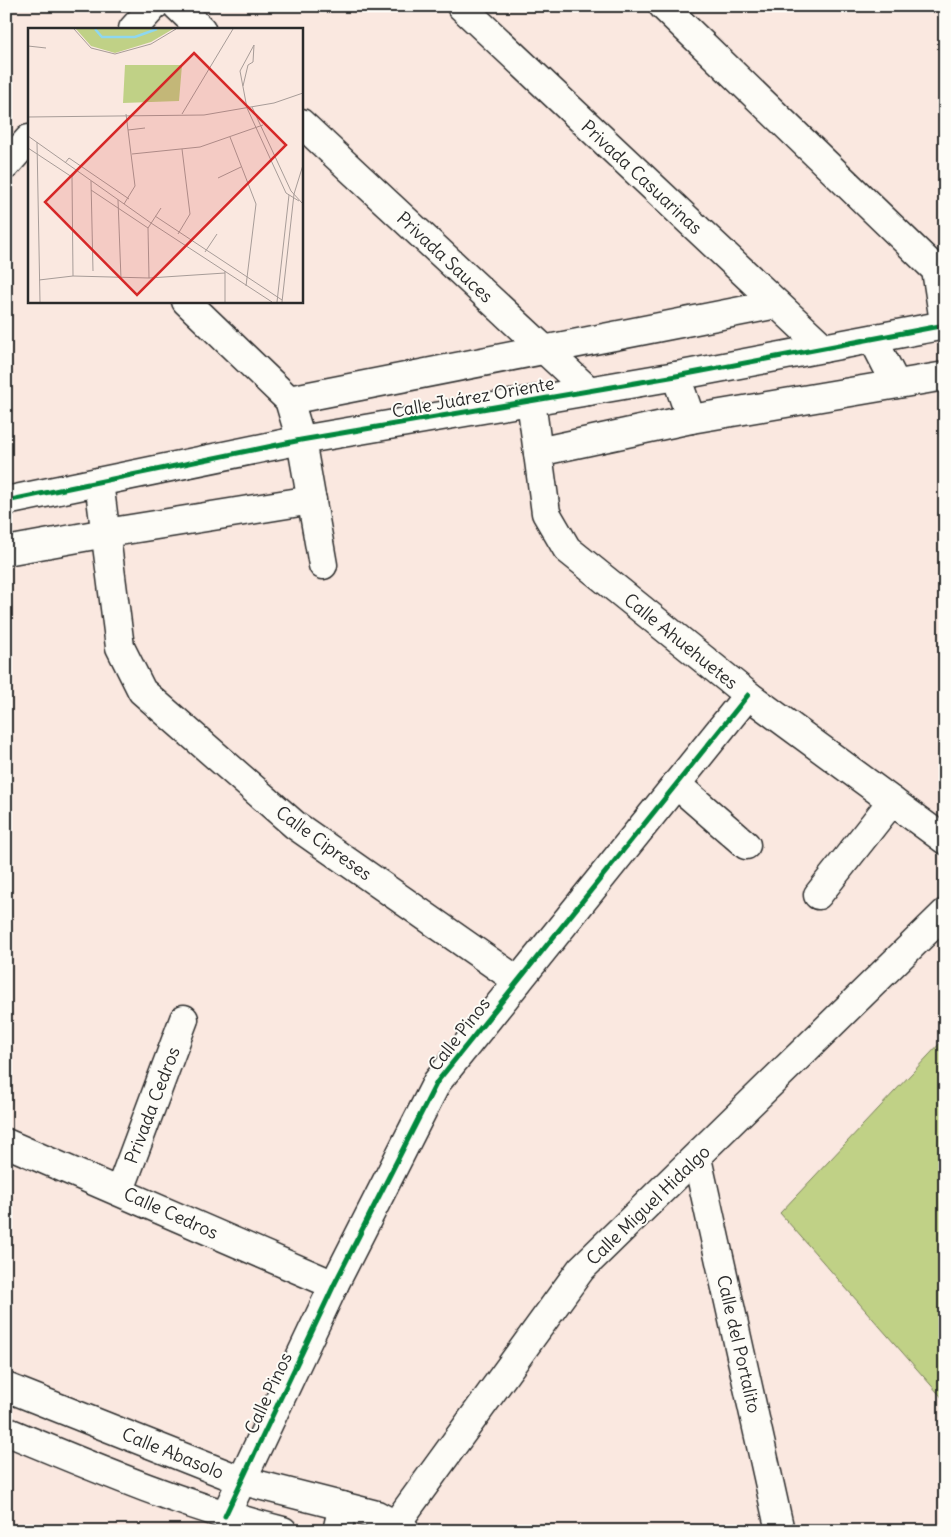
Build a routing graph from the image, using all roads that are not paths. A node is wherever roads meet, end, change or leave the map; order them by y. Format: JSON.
{"nodes":[{"id":1,"x":154,"y":6,"type":"edge"},
{"id":2,"x":177,"y":6,"type":"edge"},
{"id":3,"x":461,"y":6,"type":"edge"},
{"id":4,"x":663,"y":6,"type":"edge"},
{"id":5,"x":134,"y":28,"type":"edge"},
{"id":6,"x":200,"y":28,"type":"edge"},
{"id":7,"x":302,"y":124,"type":"edge"},
{"id":8,"x":941,"y":269,"type":"edge"},
{"id":9,"x":187,"y":302,"type":"edge"},
{"id":10,"x":777,"y":304,"type":"junction"},
{"id":11,"x":945,"y":326,"type":"edge"},
{"id":12,"x":873,"y":338,"type":"junction"},
{"id":13,"x":824,"y":348,"type":"junction"},
{"id":14,"x":545,"y":351,"type":"junction"},
{"id":15,"x":676,"y":376,"type":"junction"},
{"id":16,"x":945,"y":376,"type":"edge"},
{"id":17,"x":896,"y":384,"type":"junction"},
{"id":18,"x":589,"y":390,"type":"junction"},
{"id":19,"x":289,"y":400,"type":"junction"},
{"id":20,"x":531,"y":401,"type":"junction"},
{"id":21,"x":691,"y":419,"type":"junction"},
{"id":22,"x":302,"y":440,"type":"junction"},
{"id":23,"x":538,"y":452,"type":"junction"},
{"id":24,"x":100,"y":482,"type":"junction"},
{"id":25,"x":312,"y":500,"type":"junction"},
{"id":26,"x":6,"y":501,"type":"edge"},
{"id":27,"x":106,"y":533,"type":"junction"},
{"id":28,"x":6,"y":551,"type":"edge"},
{"id":29,"x":323,"y":565,"type":"dead end"},
{"id":30,"x":748,"y":695,"type":"junction"},
{"id":31,"x":676,"y":784,"type":"junction"},
{"id":32,"x":892,"y":801,"type":"junction"},
{"id":33,"x":945,"y":840,"type":"edge"},
{"id":34,"x":746,"y":845,"type":"dead end"},
{"id":35,"x":818,"y":895,"type":"dead end"},
{"id":36,"x":945,"y":913,"type":"edge"},
{"id":37,"x":518,"y":981,"type":"junction"},
{"id":38,"x":184,"y":1019,"type":"dead end"},
{"id":39,"x":6,"y":1143,"type":"edge"},
{"id":40,"x":697,"y":1158,"type":"junction"},
{"id":41,"x":120,"y":1190,"type":"junction"},
{"id":42,"x":334,"y":1286,"type":"junction"},
{"id":43,"x":6,"y":1387,"type":"edge"},
{"id":44,"x":6,"y":1431,"type":"edge"},
{"id":45,"x":145,"y":1442,"type":"junction"},
{"id":46,"x":243,"y":1481,"type":"junction"},
{"id":47,"x":128,"y":1482,"type":"junction"},
{"id":48,"x":225,"y":1516,"type":"junction"},
{"id":49,"x":340,"y":1518,"type":"edge"},
{"id":50,"x":397,"y":1529,"type":"edge"},
{"id":51,"x":283,"y":1531,"type":"edge"},
{"id":52,"x":780,"y":1531,"type":"edge"}],
"edges":[{"from":1,"to":5,"type":"street"},
{"from":2,"to":6,"type":"street"},
{"from":3,"to":10,"type":"street","name":"Privada Casuarinas"},
{"from":4,"to":8,"type":"street"},
{"from":7,"to":14,"type":"street","name":"Privada Sauces"},
{"from":8,"to":11,"type":"street"},
{"from":9,"to":19,"type":"street"},
{"from":10,"to":13,"type":"street","name":"Privada Casuarinas"},
{"from":10,"to":14,"type":"street"},
{"from":11,"to":12,"type":"street","name":"Calle Juárez Oriente"},
{"from":12,"to":13,"type":"street","name":"Calle Juárez Oriente"},
{"from":12,"to":17,"type":"street"},
{"from":13,"to":15,"type":"street","name":"Calle Juárez Oriente"},
{"from":14,"to":18,"type":"street","name":"Privada Sauces"},
{"from":14,"to":19,"type":"street"},
{"from":15,"to":18,"type":"street","name":"Calle Juárez Oriente"},
{"from":15,"to":21,"type":"street"},
{"from":16,"to":17,"type":"street"},
{"from":17,"to":21,"type":"street"},
{"from":18,"to":20,"type":"street","name":"Calle Juárez Oriente"},
{"from":19,"to":22,"type":"street"},
{"from":20,"to":22,"type":"street","name":"Calle Juárez Oriente"},
{"from":20,"to":23,"type":"street","name":"Calle Ahuehuetes"},
{"from":21,"to":23,"type":"street"},
{"from":22,"to":24,"type":"street","name":"Calle Juárez Oriente"},
{"from":22,"to":25,"type":"street"},
{"from":23,"to":30,"type":"street","name":"Calle Ahuehuetes"},
{"from":24,"to":26,"type":"street","name":"Calle Juárez Oriente"},
{"from":24,"to":27,"type":"street"},
{"from":25,"to":27,"type":"street"},
{"from":25,"to":29,"type":"street"},
{"from":27,"to":28,"type":"street"},
{"from":27,"to":37,"type":"street","name":"Calle Cipreses"},
{"from":30,"to":31,"type":"street","name":"Calle Pinos"},
{"from":30,"to":32,"type":"street","name":"Calle Ahuehuetes"},
{"from":31,"to":34,"type":"street"},
{"from":31,"to":37,"type":"street","name":"Calle Pinos"},
{"from":32,"to":33,"type":"street","name":"Calle Ahuehuetes"},
{"from":32,"to":35,"type":"street"},
{"from":36,"to":40,"type":"street","name":"Calle Miguel Hidalgo"},
{"from":37,"to":42,"type":"street","name":"Calle Pinos"},
{"from":38,"to":41,"type":"street","name":"Privada Cedros"},
{"from":39,"to":41,"type":"street","name":"Calle Cedros"},
{"from":40,"to":50,"type":"street","name":"Calle Miguel Hidalgo"},
{"from":40,"to":52,"type":"street","name":"Calle del Portalito"},
{"from":41,"to":42,"type":"street","name":"Calle Cedros"},
{"from":42,"to":46,"type":"street","name":"Calle Pinos"},
{"from":43,"to":45,"type":"street","name":"Calle Abasolo"},
{"from":44,"to":47,"type":"street"},
{"from":45,"to":46,"type":"street","name":"Calle Abasolo"},
{"from":45,"to":47,"type":"street"},
{"from":46,"to":48,"type":"street","name":"Calle Pinos"},
{"from":46,"to":49,"type":"street","name":"Calle Abasolo"},
{"from":47,"to":48,"type":"street"},
{"from":48,"to":51,"type":"street"},
{"from":49,"to":50,"type":"street","name":"Calle Abasolo"}]}
